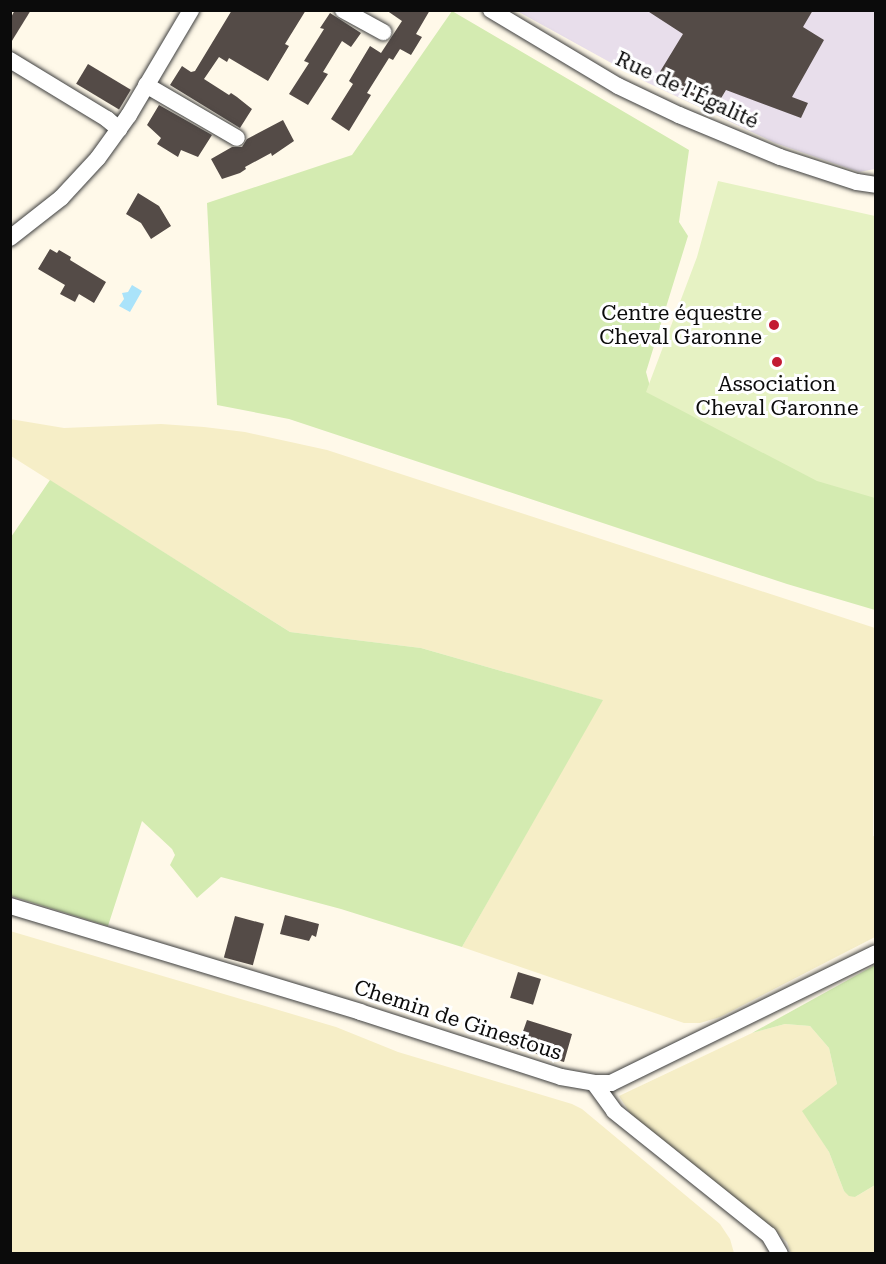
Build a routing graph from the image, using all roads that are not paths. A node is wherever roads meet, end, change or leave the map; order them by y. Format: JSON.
{"nodes":[{"id":1,"x":192,"y":10,"type":"edge"},
{"id":2,"x":344,"y":10,"type":"edge"},
{"id":3,"x":491,"y":10,"type":"edge"},
{"id":4,"x":383,"y":32,"type":"dead end"},
{"id":5,"x":10,"y":60,"type":"edge"},
{"id":6,"x":146,"y":85,"type":"junction"},
{"id":7,"x":119,"y":129,"type":"junction"},
{"id":8,"x":237,"y":138,"type":"dead end"},
{"id":9,"x":876,"y":185,"type":"edge"},
{"id":10,"x":10,"y":238,"type":"edge"},
{"id":11,"x":10,"y":906,"type":"edge"},
{"id":12,"x":876,"y":953,"type":"edge"},
{"id":13,"x":594,"y":1083,"type":"junction"},
{"id":14,"x":780,"y":1254,"type":"edge"}],
"edges":[{"from":1,"to":6,"type":"street"},
{"from":2,"to":4,"type":"street"},
{"from":3,"to":9,"type":"street","name":"Rue de l'Égalité"},
{"from":5,"to":7,"type":"street"},
{"from":6,"to":7,"type":"street"},
{"from":6,"to":8,"type":"street"},
{"from":7,"to":10,"type":"street"},
{"from":11,"to":13,"type":"street","name":"Chemin de Ginestous"},
{"from":12,"to":13,"type":"street","name":"Chemin de Ginestous"},
{"from":13,"to":14,"type":"street"}]}
